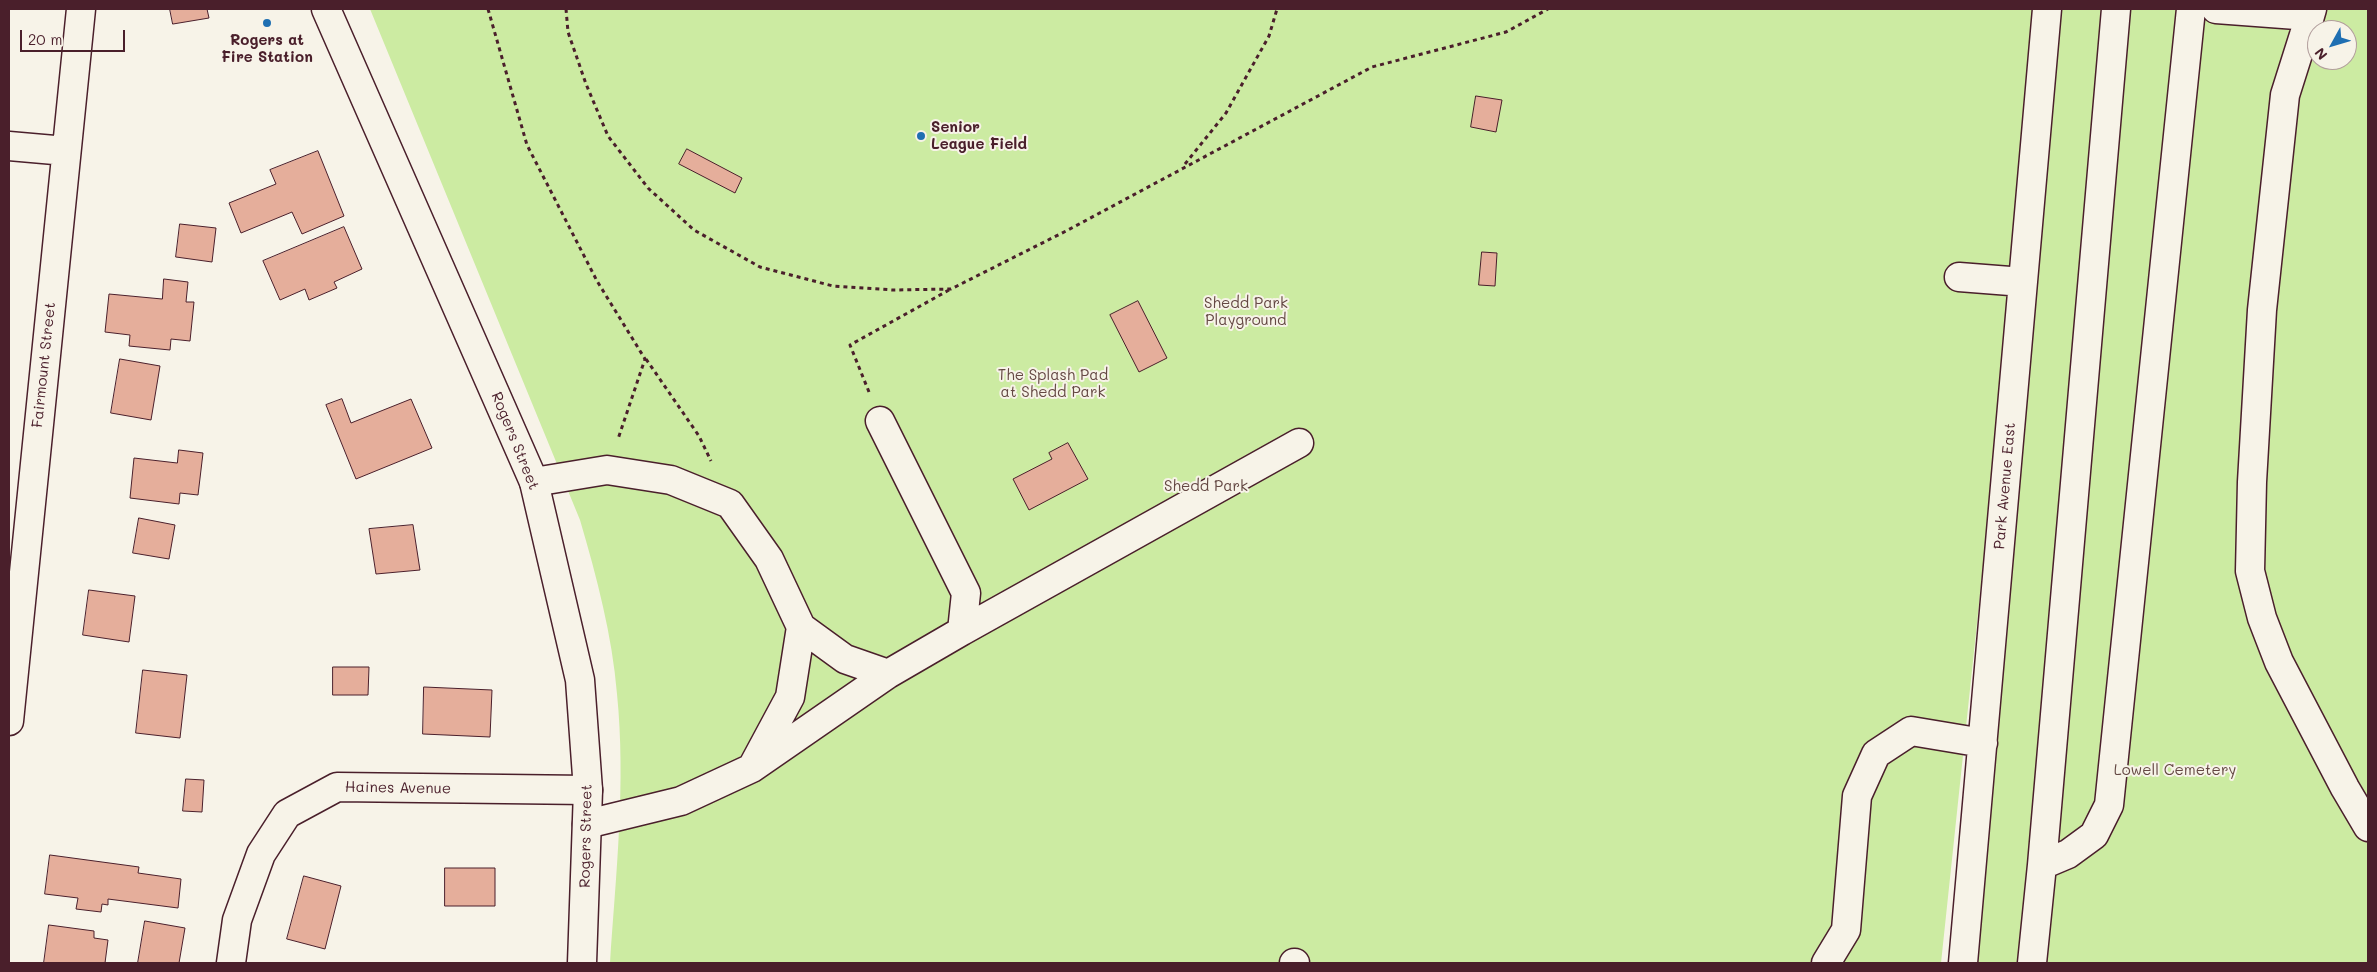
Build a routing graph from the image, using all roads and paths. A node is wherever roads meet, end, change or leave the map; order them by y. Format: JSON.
{"nodes":[{"id":1,"x":81,"y":9,"type":"edge"},
{"id":2,"x":326,"y":9,"type":"edge"},
{"id":3,"x":488,"y":9,"type":"edge"},
{"id":4,"x":566,"y":9,"type":"edge"},
{"id":5,"x":1277,"y":9,"type":"edge"},
{"id":6,"x":1548,"y":9,"type":"edge"},
{"id":7,"x":2047,"y":9,"type":"edge"},
{"id":8,"x":2116,"y":9,"type":"edge"},
{"id":9,"x":2191,"y":9,"type":"edge"},
{"id":10,"x":2216,"y":9,"type":"edge"},
{"id":11,"x":2311,"y":12,"type":"edge"},
{"id":12,"x":9,"y":146,"type":"edge"},
{"id":13,"x":66,"y":151,"type":"junction"},
{"id":14,"x":1183,"y":166,"type":"junction"},
{"id":15,"x":1959,"y":278,"type":"dead end"},
{"id":16,"x":2023,"y":282,"type":"junction"},
{"id":17,"x":951,"y":289,"type":"junction"},
{"id":18,"x":645,"y":359,"type":"junction"},
{"id":19,"x":880,"y":420,"type":"joint"},
{"id":20,"x":1299,"y":443,"type":"dead end"},
{"id":21,"x":607,"y":470,"type":"junction"},
{"id":22,"x":534,"y":482,"type":"junction"},
{"id":23,"x":730,"y":504,"type":"junction"},
{"id":24,"x":19,"y":520,"type":"edge"},
{"id":25,"x":801,"y":627,"type":"junction"},
{"id":26,"x":962,"y":631,"type":"junction"},
{"id":27,"x":888,"y":674,"type":"junction"},
{"id":28,"x":9,"y":721,"type":"edge"},
{"id":29,"x":1983,"y":743,"type":"junction"},
{"id":30,"x":752,"y":768,"type":"junction"},
{"id":31,"x":588,"y":790,"type":"junction"},
{"id":32,"x":587,"y":824,"type":"junction"},
{"id":33,"x":2368,"y":827,"type":"edge"},
{"id":34,"x":2042,"y":865,"type":"junction"},
{"id":35,"x":2034,"y":961,"type":"edge"},
{"id":36,"x":231,"y":963,"type":"edge"},
{"id":37,"x":582,"y":963,"type":"edge"},
{"id":38,"x":1826,"y":963,"type":"edge"},
{"id":39,"x":1963,"y":963,"type":"edge"}],
"edges":[{"from":1,"to":13,"type":"street","name":"Fairmount Street"},
{"from":2,"to":22,"type":"street","name":"Rogers Street"},
{"from":3,"to":18,"type":"path"},
{"from":4,"to":17,"type":"path"},
{"from":5,"to":14,"type":"path"},
{"from":6,"to":14,"type":"path"},
{"from":7,"to":16,"type":"street","name":"Park Avenue East"},
{"from":8,"to":34,"type":"street"},
{"from":9,"to":34,"type":"street"},
{"from":10,"to":11,"type":"street"},
{"from":11,"to":33,"type":"street"},
{"from":12,"to":13,"type":"street"},
{"from":13,"to":24,"type":"street","name":"Fairmount Street"},
{"from":14,"to":17,"type":"path"},
{"from":15,"to":16,"type":"street"},
{"from":16,"to":29,"type":"street","name":"Park Avenue East"},
{"from":17,"to":19,"type":"path"},
{"from":18,"to":21,"type":"path"},
{"from":18,"to":23,"type":"path"},
{"from":19,"to":26,"type":"street"},
{"from":20,"to":26,"type":"street"},
{"from":21,"to":22,"type":"street"},
{"from":21,"to":23,"type":"street"},
{"from":22,"to":31,"type":"street","name":"Rogers Street"},
{"from":23,"to":25,"type":"street"},
{"from":24,"to":28,"type":"street","name":"Fairmount Street"},
{"from":25,"to":27,"type":"street"},
{"from":25,"to":30,"type":"street"},
{"from":26,"to":27,"type":"street"},
{"from":27,"to":30,"type":"street"},
{"from":29,"to":38,"type":"street"},
{"from":29,"to":39,"type":"street","name":"Park Avenue East"},
{"from":30,"to":32,"type":"street"},
{"from":31,"to":32,"type":"street","name":"Rogers Street"},
{"from":31,"to":36,"type":"street","name":"Haines Avenue"},
{"from":32,"to":37,"type":"street","name":"Rogers Street"},
{"from":34,"to":35,"type":"street"}]}
